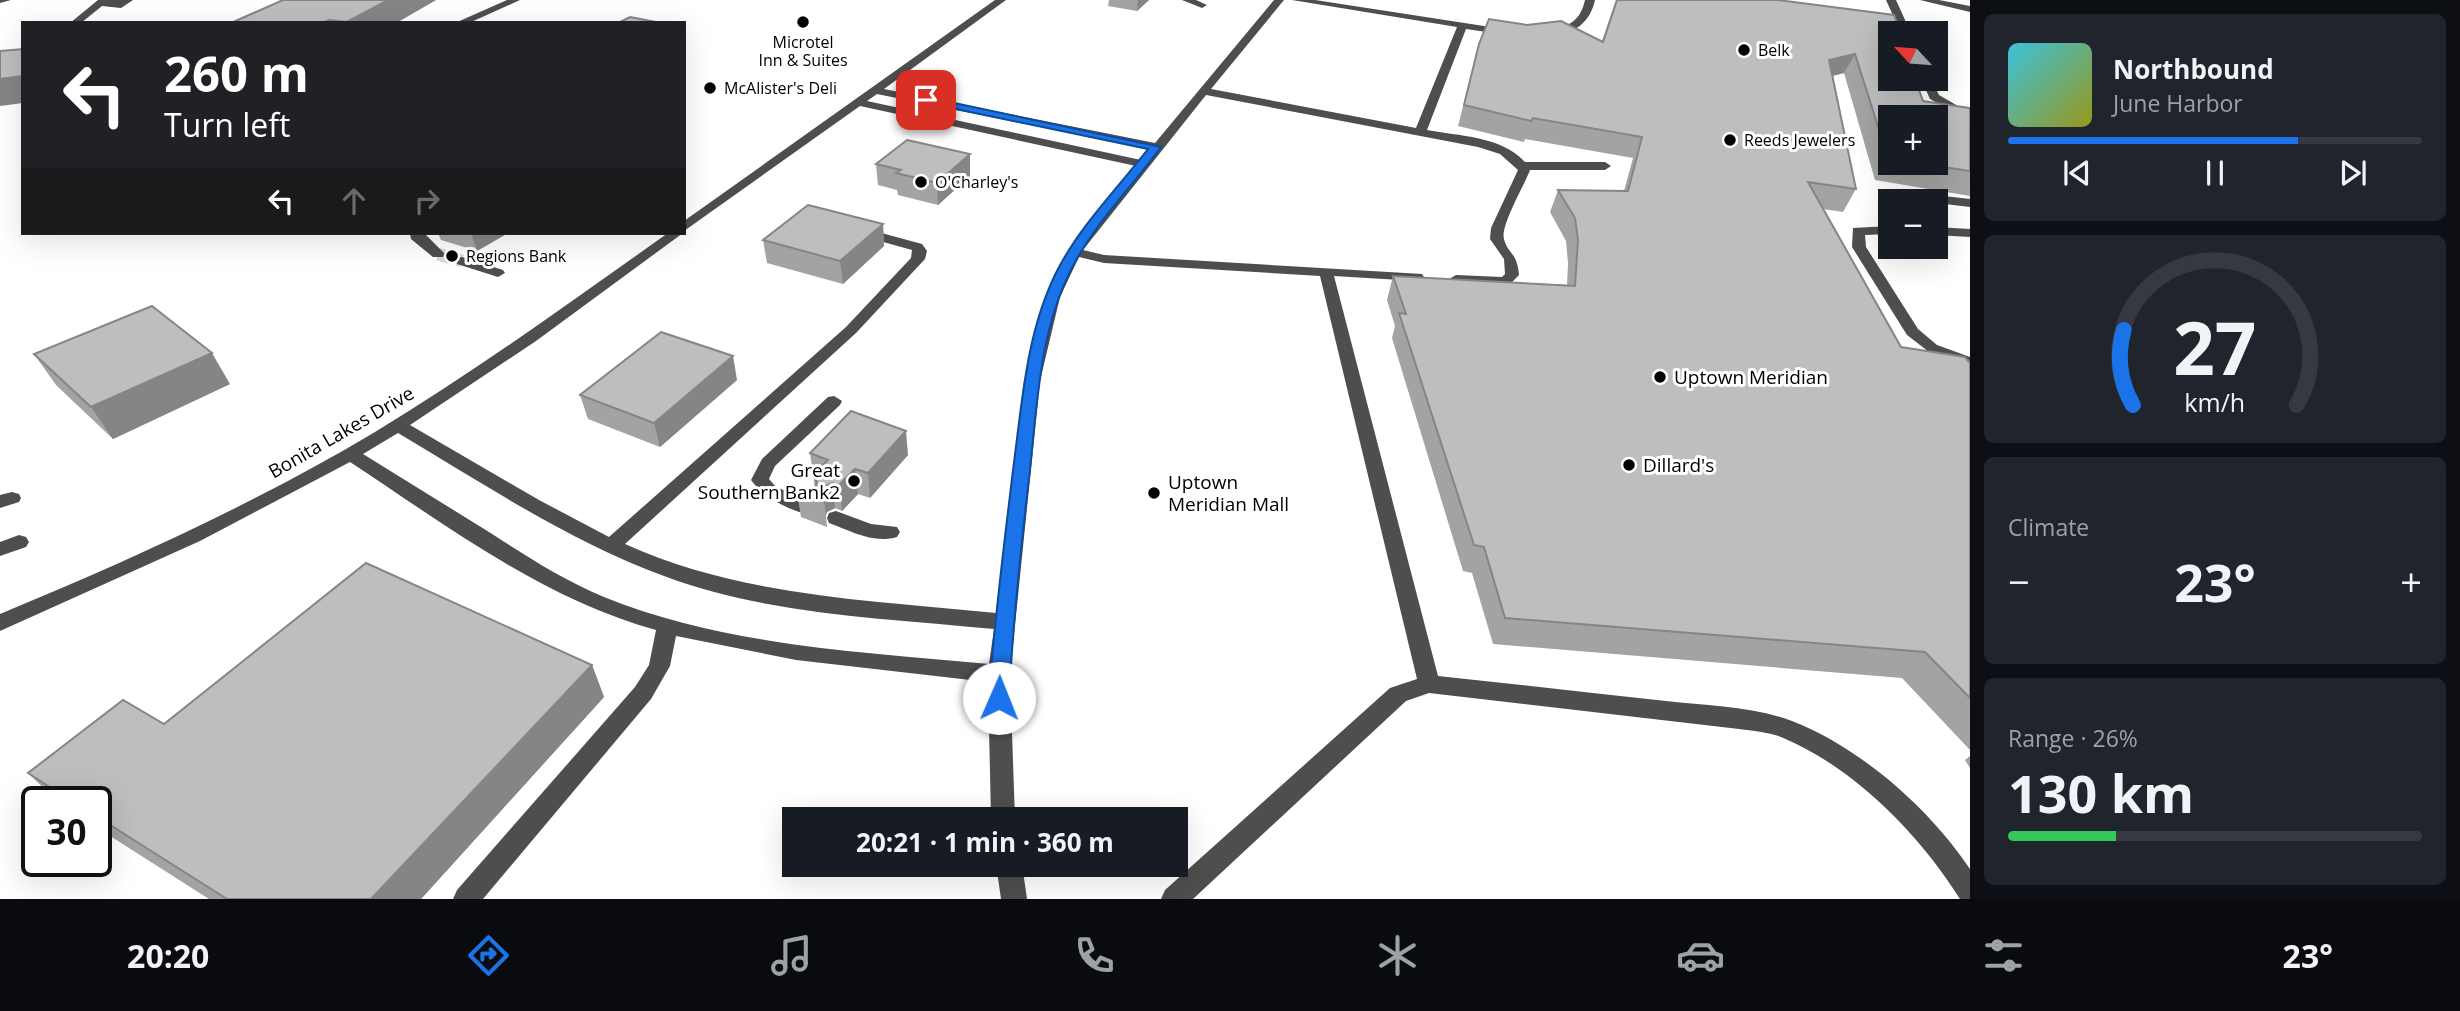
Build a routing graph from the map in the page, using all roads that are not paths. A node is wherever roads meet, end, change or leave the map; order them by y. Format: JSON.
{"nodes":[{"id":1,"x":0,"y":0,"type":"edge"},
{"id":2,"x":6,"y":0,"type":"edge"},
{"id":3,"x":128,"y":0,"type":"edge"},
{"id":4,"x":515,"y":0,"type":"edge"},
{"id":5,"x":1000,"y":0,"type":"edge"},
{"id":6,"x":1186,"y":0,"type":"edge"},
{"id":7,"x":1279,"y":0,"type":"edge"},
{"id":8,"x":1297,"y":0,"type":"edge"},
{"id":9,"x":1590,"y":0,"type":"edge"},
{"id":10,"x":1891,"y":0,"type":"edge"},
{"id":11,"x":1925,"y":0,"type":"edge"},
{"id":12,"x":102,"y":1,"type":"edge"},
{"id":13,"x":1202,"y":5,"type":"dead end"},
{"id":14,"x":1970,"y":9,"type":"edge"},
{"id":15,"x":77,"y":21,"type":"edge"},
{"id":16,"x":465,"y":21,"type":"edge"},
{"id":17,"x":1900,"y":21,"type":"edge"},
{"id":18,"x":1462,"y":26,"type":"junction"},
{"id":19,"x":1517,"y":33,"type":"edge"},
{"id":20,"x":1536,"y":33,"type":"edge"},
{"id":21,"x":875,"y":90,"type":"junction"},
{"id":22,"x":1202,"y":91,"type":"junction"},
{"id":23,"x":1931,"y":91,"type":"edge"},
{"id":24,"x":858,"y":102,"type":"junction"},
{"id":25,"x":1970,"y":118,"type":"edge"},
{"id":26,"x":1420,"y":132,"type":"junction"},
{"id":27,"x":1155,"y":147,"type":"junction"},
{"id":28,"x":1142,"y":164,"type":"junction"},
{"id":29,"x":1521,"y":166,"type":"junction"},
{"id":30,"x":1605,"y":166,"type":"dead end"},
{"id":31,"x":1948,"y":200,"type":"edge"},
{"id":32,"x":1970,"y":203,"type":"edge"},
{"id":33,"x":686,"y":226,"type":"edge"},
{"id":34,"x":842,"y":226,"type":"edge"},
{"id":35,"x":1878,"y":230,"type":"edge"},
{"id":36,"x":1948,"y":232,"type":"edge"},
{"id":37,"x":1970,"y":233,"type":"edge"},
{"id":38,"x":416,"y":235,"type":"edge"},
{"id":39,"x":673,"y":235,"type":"edge"},
{"id":40,"x":1074,"y":252,"type":"junction"},
{"id":41,"x":438,"y":254,"type":"tunnel mouth"},
{"id":42,"x":462,"y":261,"type":"tunnel mouth"},
{"id":43,"x":498,"y":273,"type":"dead end"},
{"id":44,"x":1326,"y":273,"type":"junction"},
{"id":45,"x":1970,"y":362,"type":"edge"},
{"id":46,"x":834,"y":401,"type":"dead end"},
{"id":47,"x":397,"y":425,"type":"junction"},
{"id":48,"x":349,"y":453,"type":"junction"},
{"id":49,"x":809,"y":509,"type":"edge"},
{"id":50,"x":836,"y":517,"type":"dead end"},
{"id":51,"x":890,"y":532,"type":"dead end"},
{"id":52,"x":19,"y":542,"type":"dead end"},
{"id":53,"x":611,"y":546,"type":"junction"},
{"id":54,"x":0,"y":550,"type":"edge"},
{"id":55,"x":1003,"y":622,"type":"junction"},
{"id":56,"x":0,"y":623,"type":"edge"},
{"id":57,"x":667,"y":626,"type":"junction"},
{"id":58,"x":999,"y":674,"type":"junction"},
{"id":59,"x":1429,"y":684,"type":"junction"},
{"id":60,"x":1003,"y":807,"type":"edge"},
{"id":61,"x":1011,"y":877,"type":"edge"},
{"id":62,"x":1970,"y":892,"type":"edge"},
{"id":63,"x":466,"y":899,"type":"edge"},
{"id":64,"x":1014,"y":899,"type":"edge"},
{"id":65,"x":1174,"y":899,"type":"edge"}],
"edges":[{"from":1,"to":2,"type":"street"},
{"from":3,"to":12,"type":"street"},
{"from":4,"to":16,"type":"street"},
{"from":5,"to":21,"type":"street"},
{"from":6,"to":13,"type":"street"},
{"from":7,"to":22,"type":"street"},
{"from":8,"to":18,"type":"street"},
{"from":9,"to":20,"type":"street"},
{"from":10,"to":17,"type":"street"},
{"from":11,"to":14,"type":"street"},
{"from":12,"to":15,"type":"street"},
{"from":18,"to":19,"type":"street"},
{"from":18,"to":26,"type":"street"},
{"from":21,"to":24,"type":"street"},
{"from":21,"to":27,"type":"street"},
{"from":22,"to":26,"type":"street"},
{"from":22,"to":27,"type":"street"},
{"from":23,"to":25,"type":"street"},
{"from":24,"to":28,"type":"street"},
{"from":24,"to":33,"type":"street"},
{"from":26,"to":29,"type":"street"},
{"from":27,"to":28,"type":"street"},
{"from":28,"to":40,"type":"street"},
{"from":29,"to":30,"type":"street"},
{"from":29,"to":44,"type":"street"},
{"from":31,"to":32,"type":"street"},
{"from":34,"to":53,"type":"street"},
{"from":35,"to":45,"type":"street"},
{"from":36,"to":37,"type":"street"},
{"from":38,"to":41,"type":"street"},
{"from":39,"to":47,"type":"street","name":"Bonita Lakes Drive"},
{"from":40,"to":44,"type":"street"},
{"from":40,"to":55,"type":"street"},
{"from":42,"to":43,"type":"street"},
{"from":44,"to":59,"type":"street"},
{"from":46,"to":49,"type":"street"},
{"from":47,"to":48,"type":"street","name":"Bonita Lakes Drive"},
{"from":47,"to":53,"type":"street"},
{"from":48,"to":56,"type":"street","name":"Bonita Lakes Drive"},
{"from":48,"to":57,"type":"street"},
{"from":50,"to":51,"type":"street"},
{"from":52,"to":54,"type":"street"},
{"from":53,"to":55,"type":"street"},
{"from":55,"to":58,"type":"street"},
{"from":57,"to":58,"type":"street"},
{"from":57,"to":63,"type":"street"},
{"from":58,"to":60,"type":"street"},
{"from":59,"to":62,"type":"street"},
{"from":59,"to":65,"type":"street"},
{"from":61,"to":64,"type":"street"}]}
